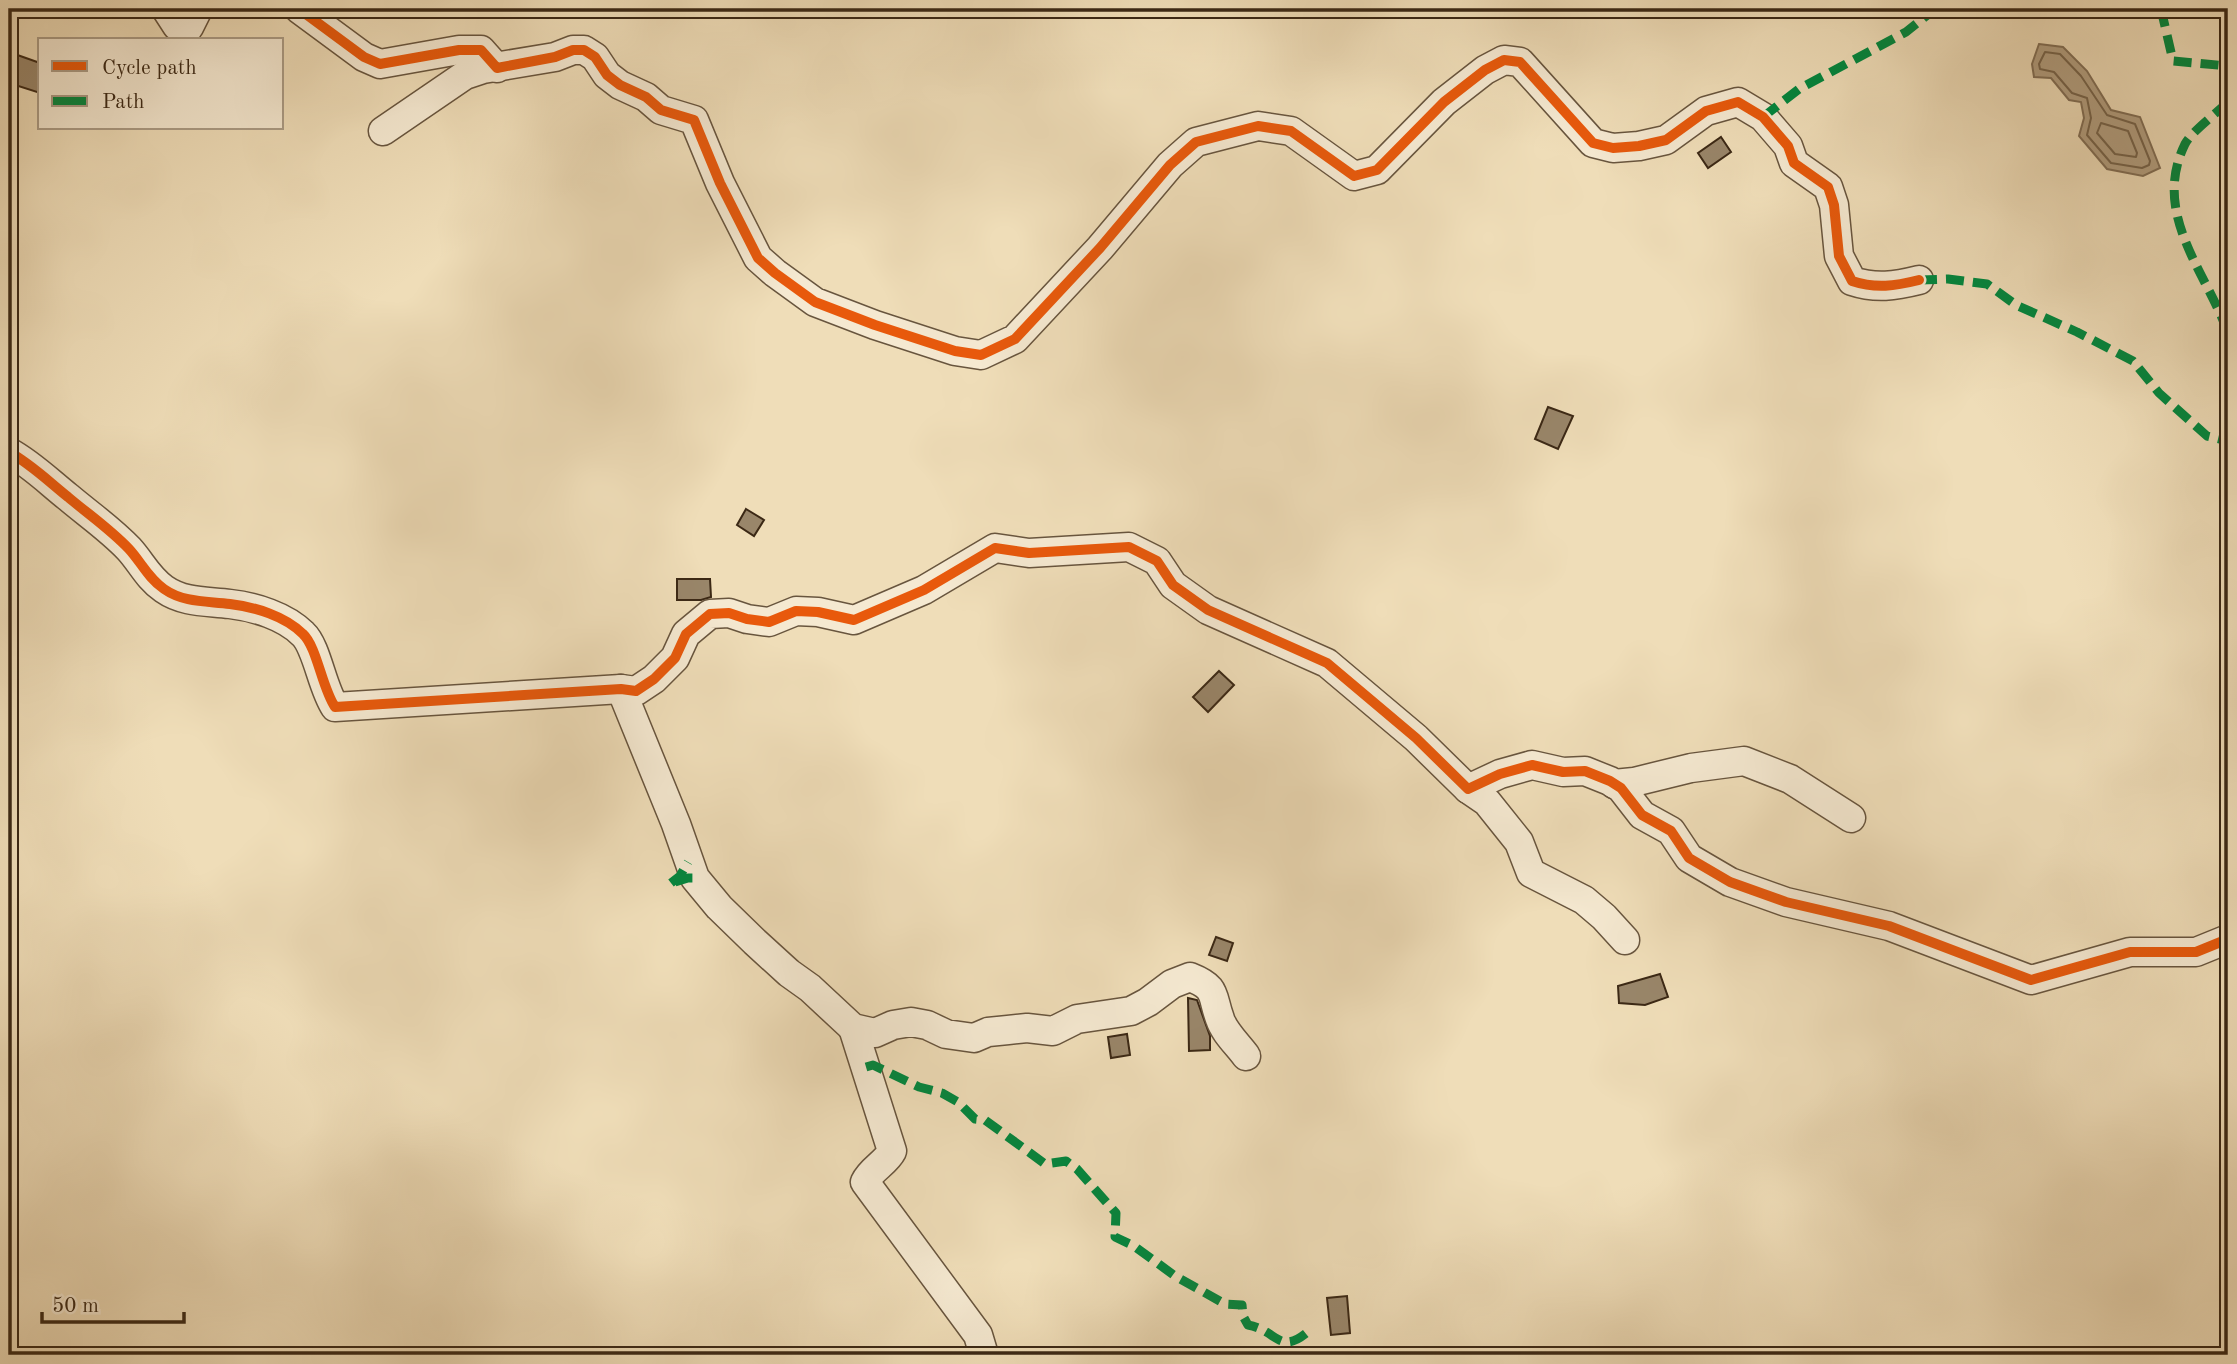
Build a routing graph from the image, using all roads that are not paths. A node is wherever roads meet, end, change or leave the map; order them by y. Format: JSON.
{"nodes":[{"id":1,"x":166,"y":9,"type":"edge"},
{"id":2,"x":198,"y":9,"type":"edge"},
{"id":3,"x":299,"y":9,"type":"edge"},
{"id":4,"x":498,"y":68,"type":"junction"},
{"id":5,"x":383,"y":131,"type":"dead end"},
{"id":6,"x":1919,"y":280,"type":"dead end"},
{"id":7,"x":9,"y":452,"type":"edge"},
{"id":8,"x":621,"y":689,"type":"junction"},
{"id":9,"x":1614,"y":784,"type":"junction"},
{"id":10,"x":1468,"y":789,"type":"junction"},
{"id":11,"x":1852,"y":818,"type":"dead end"},
{"id":12,"x":2228,"y":939,"type":"edge"},
{"id":13,"x":1625,"y":940,"type":"dead end"},
{"id":14,"x":853,"y":1028,"type":"junction"},
{"id":15,"x":1246,"y":1056,"type":"dead end"},
{"id":16,"x":984,"y":1355,"type":"edge"}],
"edges":[{"from":1,"to":2,"type":"street"},
{"from":3,"to":4,"type":"street"},
{"from":4,"to":5,"type":"street"},
{"from":4,"to":6,"type":"street"},
{"from":7,"to":8,"type":"street"},
{"from":8,"to":10,"type":"street"},
{"from":8,"to":14,"type":"street"},
{"from":9,"to":10,"type":"street"},
{"from":9,"to":11,"type":"street"},
{"from":9,"to":12,"type":"street"},
{"from":10,"to":13,"type":"street"},
{"from":14,"to":15,"type":"street"},
{"from":14,"to":16,"type":"street"}]}
